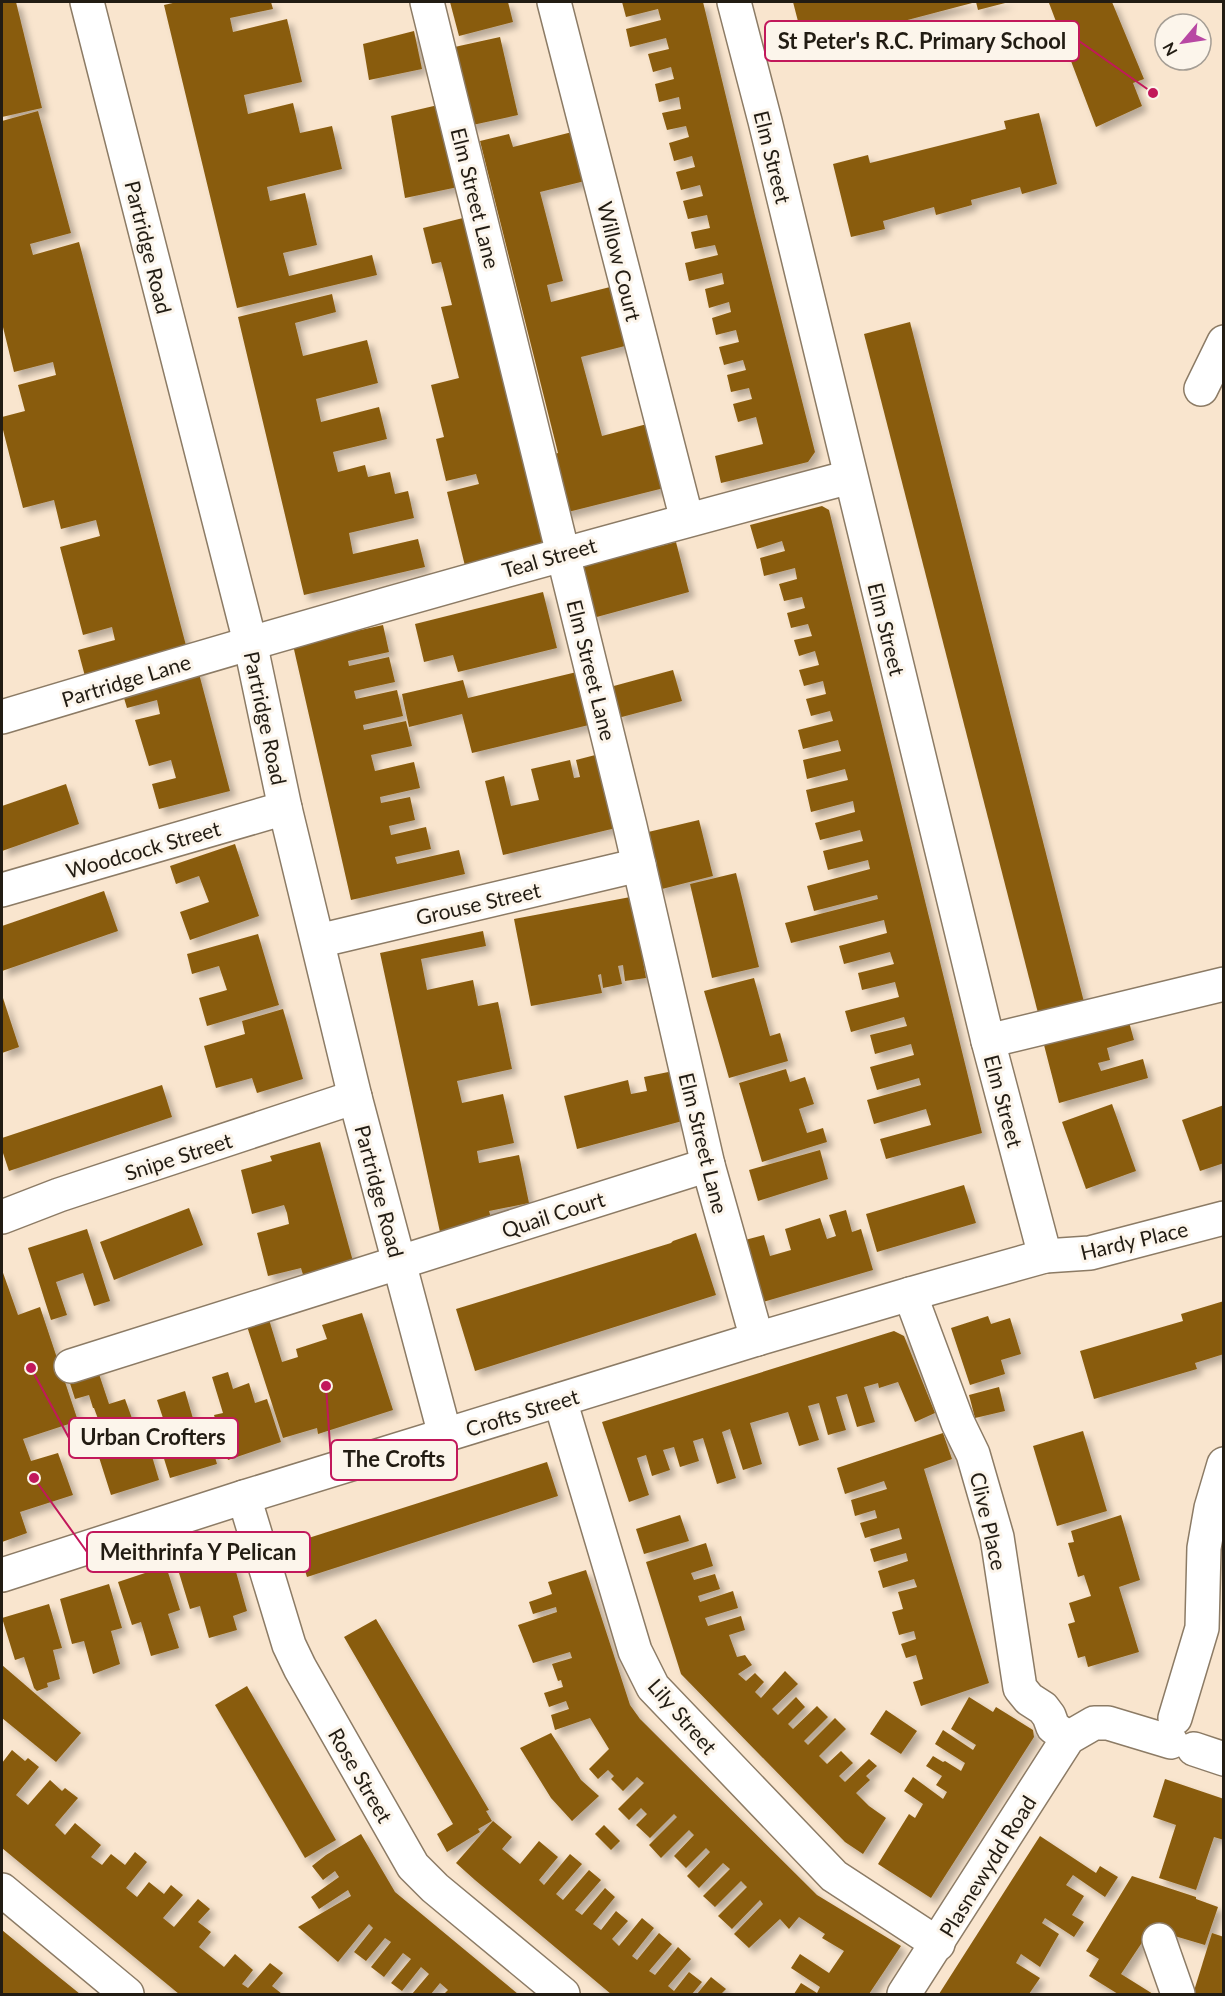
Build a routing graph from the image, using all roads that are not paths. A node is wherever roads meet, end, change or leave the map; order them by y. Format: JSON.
{"nodes":[{"id":1,"x":87,"y":2,"type":"edge"},
{"id":2,"x":427,"y":2,"type":"edge"},
{"id":3,"x":554,"y":2,"type":"edge"},
{"id":4,"x":734,"y":2,"type":"edge"},
{"id":5,"x":1224,"y":342,"type":"edge"},
{"id":6,"x":1201,"y":389,"type":"dead end"},
{"id":7,"x":850,"y":477,"type":"junction"},
{"id":8,"x":687,"y":520,"type":"junction"},
{"id":9,"x":562,"y":553,"type":"junction"},
{"id":10,"x":250,"y":642,"type":"junction"},
{"id":11,"x":2,"y":717,"type":"edge"},
{"id":12,"x":285,"y":808,"type":"junction"},
{"id":13,"x":639,"y":865,"type":"junction"},
{"id":14,"x":2,"y":890,"type":"edge"},
{"id":15,"x":318,"y":941,"type":"junction"},
{"id":16,"x":1224,"y":984,"type":"edge"},
{"id":17,"x":988,"y":1041,"type":"junction"},
{"id":18,"x":355,"y":1097,"type":"junction"},
{"id":19,"x":708,"y":1165,"type":"junction"},
{"id":20,"x":2,"y":1216,"type":"edge"},
{"id":21,"x":1224,"y":1218,"type":"edge"},
{"id":22,"x":1045,"y":1256,"type":"junction"},
{"id":23,"x":399,"y":1263,"type":"junction"},
{"id":24,"x":910,"y":1294,"type":"junction"},
{"id":25,"x":757,"y":1339,"type":"junction"},
{"id":26,"x":71,"y":1366,"type":"dead end"},
{"id":27,"x":560,"y":1400,"type":"junction"},
{"id":28,"x":445,"y":1435,"type":"junction"},
{"id":29,"x":1224,"y":1464,"type":"edge"},
{"id":30,"x":244,"y":1497,"type":"junction"},
{"id":31,"x":2,"y":1575,"type":"edge"},
{"id":32,"x":1068,"y":1738,"type":"junction"},
{"id":33,"x":1191,"y":1742,"type":"edge"},
{"id":34,"x":2,"y":1890,"type":"edge"},
{"id":35,"x":1159,"y":1940,"type":"dead end"},
{"id":36,"x":938,"y":1944,"type":"junction"},
{"id":37,"x":127,"y":1995,"type":"edge"},
{"id":38,"x":563,"y":1995,"type":"edge"},
{"id":39,"x":904,"y":1995,"type":"edge"},
{"id":40,"x":1178,"y":1995,"type":"edge"}],
"edges":[{"from":1,"to":10,"type":"street","name":"Partridge Road"},
{"from":2,"to":9,"type":"street","name":"Elm Street Lane"},
{"from":3,"to":8,"type":"street","name":"Willow Court"},
{"from":4,"to":7,"type":"street","name":"Elm Street"},
{"from":5,"to":6,"type":"street"},
{"from":7,"to":8,"type":"street","name":"Teal Street"},
{"from":7,"to":17,"type":"street","name":"Elm Street"},
{"from":8,"to":9,"type":"street","name":"Teal Street"},
{"from":9,"to":10,"type":"street","name":"Teal Street"},
{"from":9,"to":13,"type":"street","name":"Elm Street Lane"},
{"from":10,"to":11,"type":"street","name":"Partridge Lane"},
{"from":10,"to":12,"type":"street","name":"Partridge Road"},
{"from":12,"to":14,"type":"street","name":"Woodcock Street"},
{"from":12,"to":15,"type":"street","name":"Partridge Road"},
{"from":13,"to":15,"type":"street","name":"Grouse Street"},
{"from":13,"to":19,"type":"street","name":"Elm Street Lane"},
{"from":15,"to":18,"type":"street","name":"Partridge Road"},
{"from":16,"to":17,"type":"street"},
{"from":17,"to":22,"type":"street","name":"Elm Street"},
{"from":18,"to":20,"type":"street","name":"Snipe Street"},
{"from":18,"to":23,"type":"street","name":"Partridge Road"},
{"from":19,"to":23,"type":"street","name":"Quail Court"},
{"from":19,"to":25,"type":"street","name":"Elm Street Lane"},
{"from":21,"to":22,"type":"street","name":"Hardy Place"},
{"from":22,"to":24,"type":"street","name":"Crofts Street"},
{"from":23,"to":26,"type":"street","name":"Quail Court"},
{"from":23,"to":28,"type":"street","name":"Partridge Road"},
{"from":24,"to":25,"type":"street","name":"Crofts Street"},
{"from":24,"to":32,"type":"street","name":"Clive Place"},
{"from":25,"to":27,"type":"street","name":"Crofts Street"},
{"from":27,"to":28,"type":"street","name":"Crofts Street"},
{"from":27,"to":36,"type":"street","name":"Lily Street"},
{"from":28,"to":30,"type":"street","name":"Crofts Street"},
{"from":29,"to":33,"type":"street"},
{"from":30,"to":31,"type":"street","name":"Crofts Street"},
{"from":30,"to":38,"type":"street","name":"Rose Street"},
{"from":32,"to":33,"type":"street"},
{"from":32,"to":36,"type":"street","name":"Plasnewydd Road"},
{"from":34,"to":37,"type":"street"},
{"from":35,"to":40,"type":"street"},
{"from":36,"to":39,"type":"street","name":"Plasnewydd Road"}]}
